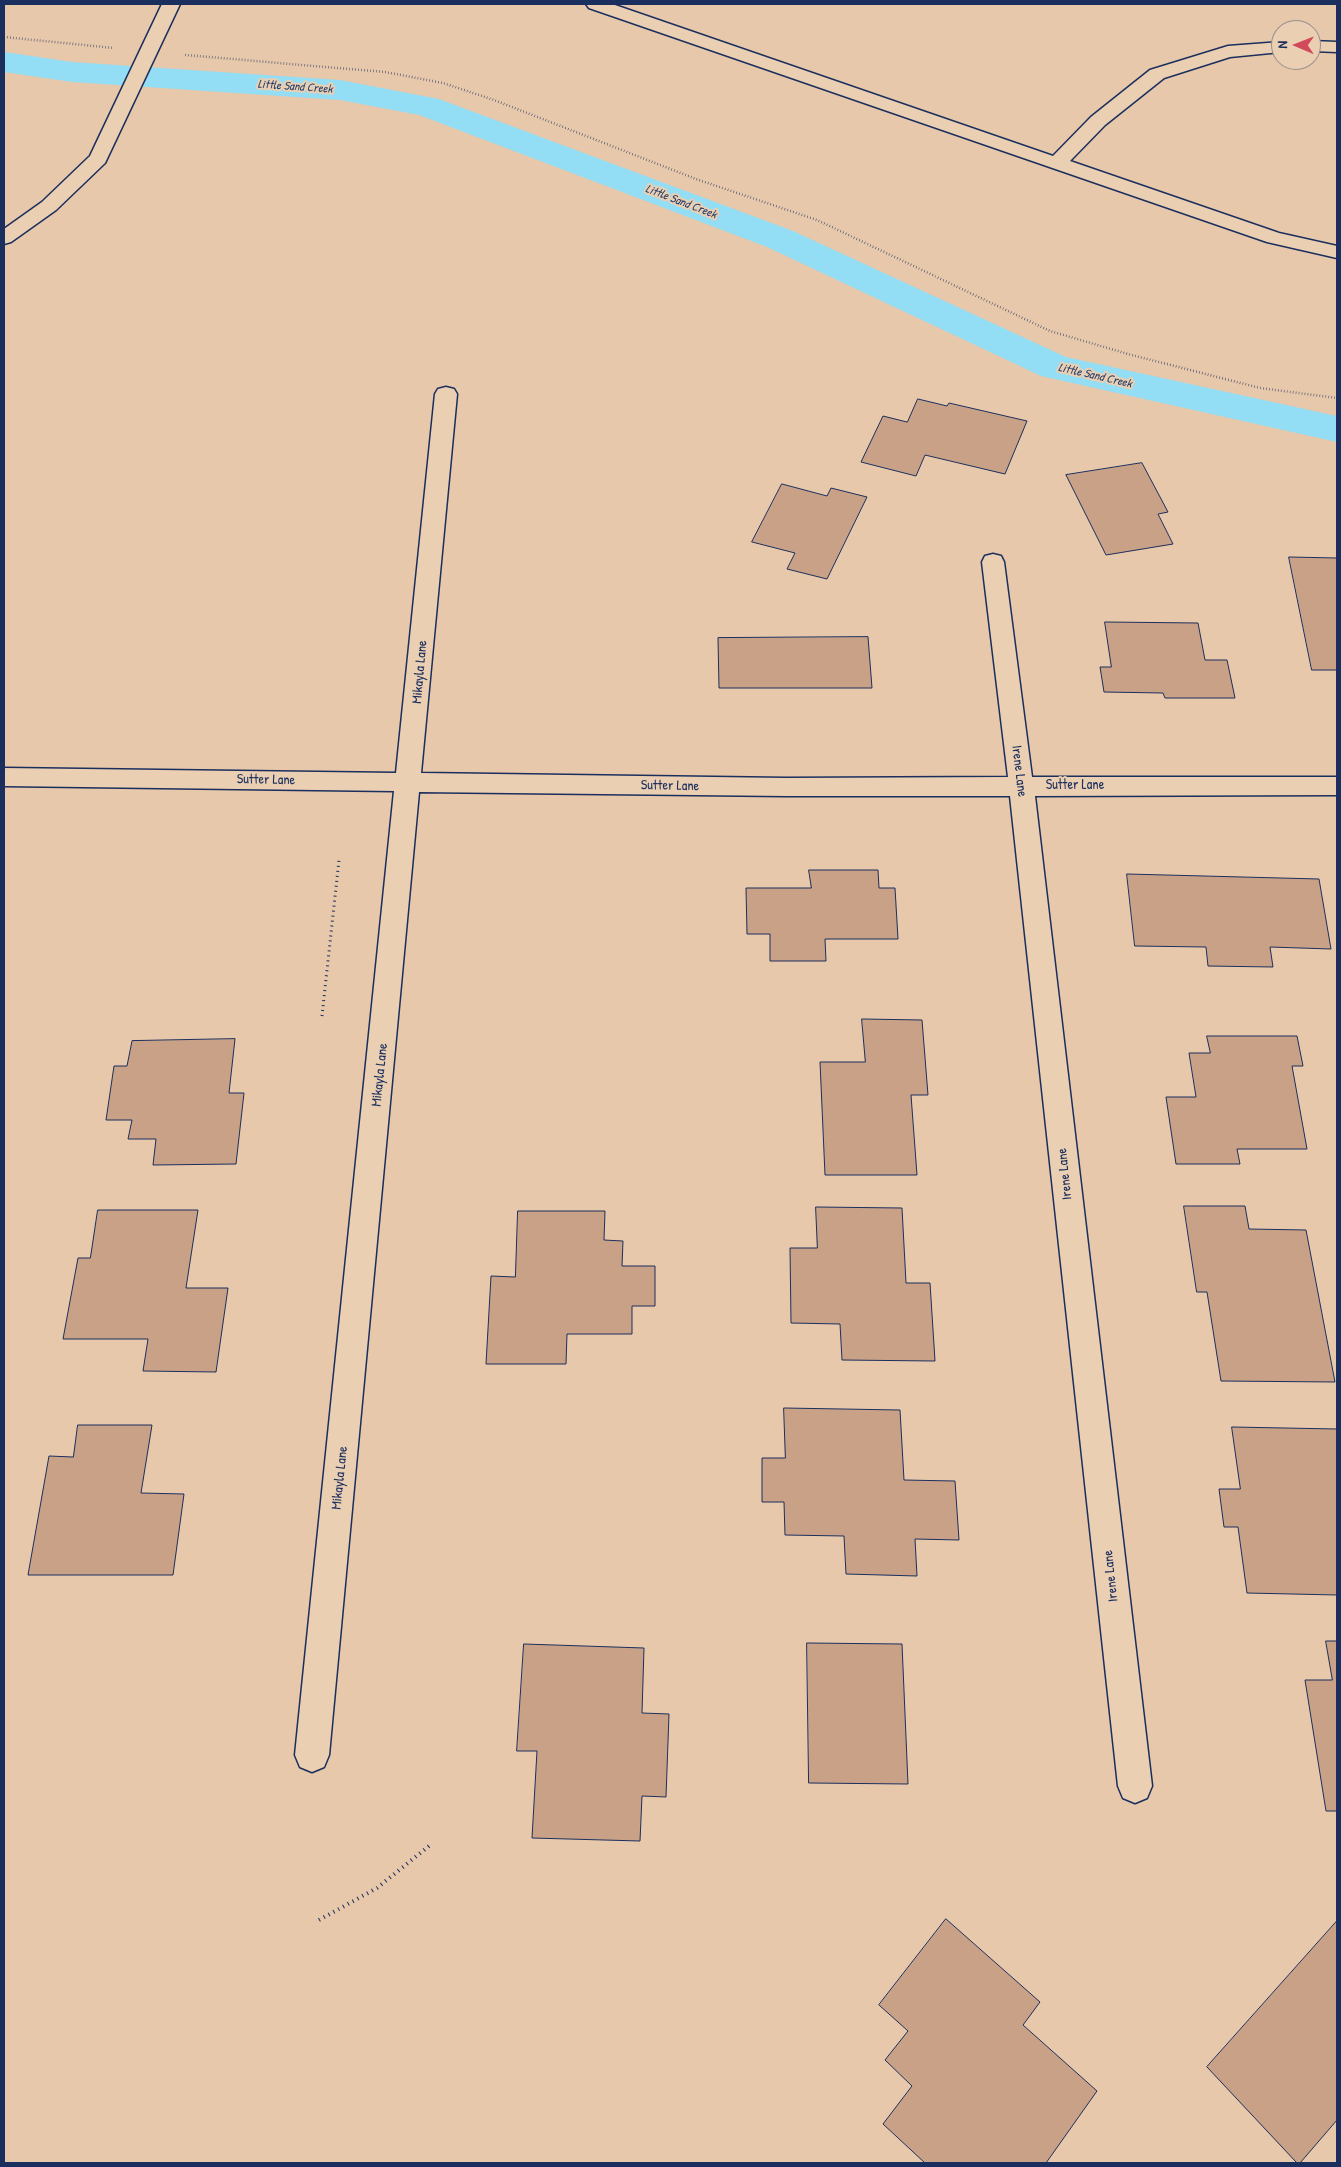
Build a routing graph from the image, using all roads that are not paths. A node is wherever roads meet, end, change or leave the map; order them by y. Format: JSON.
{"nodes":[{"id":1,"x":171,"y":4,"type":"edge"},
{"id":2,"x":595,"y":4,"type":"edge"},
{"id":3,"x":1321,"y":46,"type":"edge"},
{"id":4,"x":1337,"y":47,"type":"edge"},
{"id":5,"x":1271,"y":48,"type":"edge"},
{"id":6,"x":1058,"y":162,"type":"junction"},
{"id":7,"x":4,"y":238,"type":"edge"},
{"id":8,"x":1337,"y":252,"type":"edge"},
{"id":9,"x":446,"y":394,"type":"dead end"},
{"id":10,"x":993,"y":562,"type":"dead end"},
{"id":11,"x":4,"y":776,"type":"edge"},
{"id":12,"x":409,"y":782,"type":"junction"},
{"id":13,"x":1021,"y":786,"type":"junction"},
{"id":14,"x":1337,"y":786,"type":"edge"},
{"id":15,"x":312,"y":1755,"type":"dead end"},
{"id":16,"x":1135,"y":1786,"type":"dead end"}],
"edges":[{"from":1,"to":7,"type":"street"},
{"from":2,"to":6,"type":"street"},
{"from":3,"to":4,"type":"street"},
{"from":5,"to":6,"type":"street"},
{"from":6,"to":8,"type":"street"},
{"from":9,"to":12,"type":"street","name":"Mikayla Lane"},
{"from":10,"to":13,"type":"street","name":"Irene Lane"},
{"from":11,"to":12,"type":"street","name":"Sutter Lane"},
{"from":12,"to":13,"type":"street","name":"Sutter Lane"},
{"from":12,"to":15,"type":"street","name":"Mikayla Lane"},
{"from":13,"to":14,"type":"street","name":"Sutter Lane"},
{"from":13,"to":16,"type":"street","name":"Irene Lane"}]}
